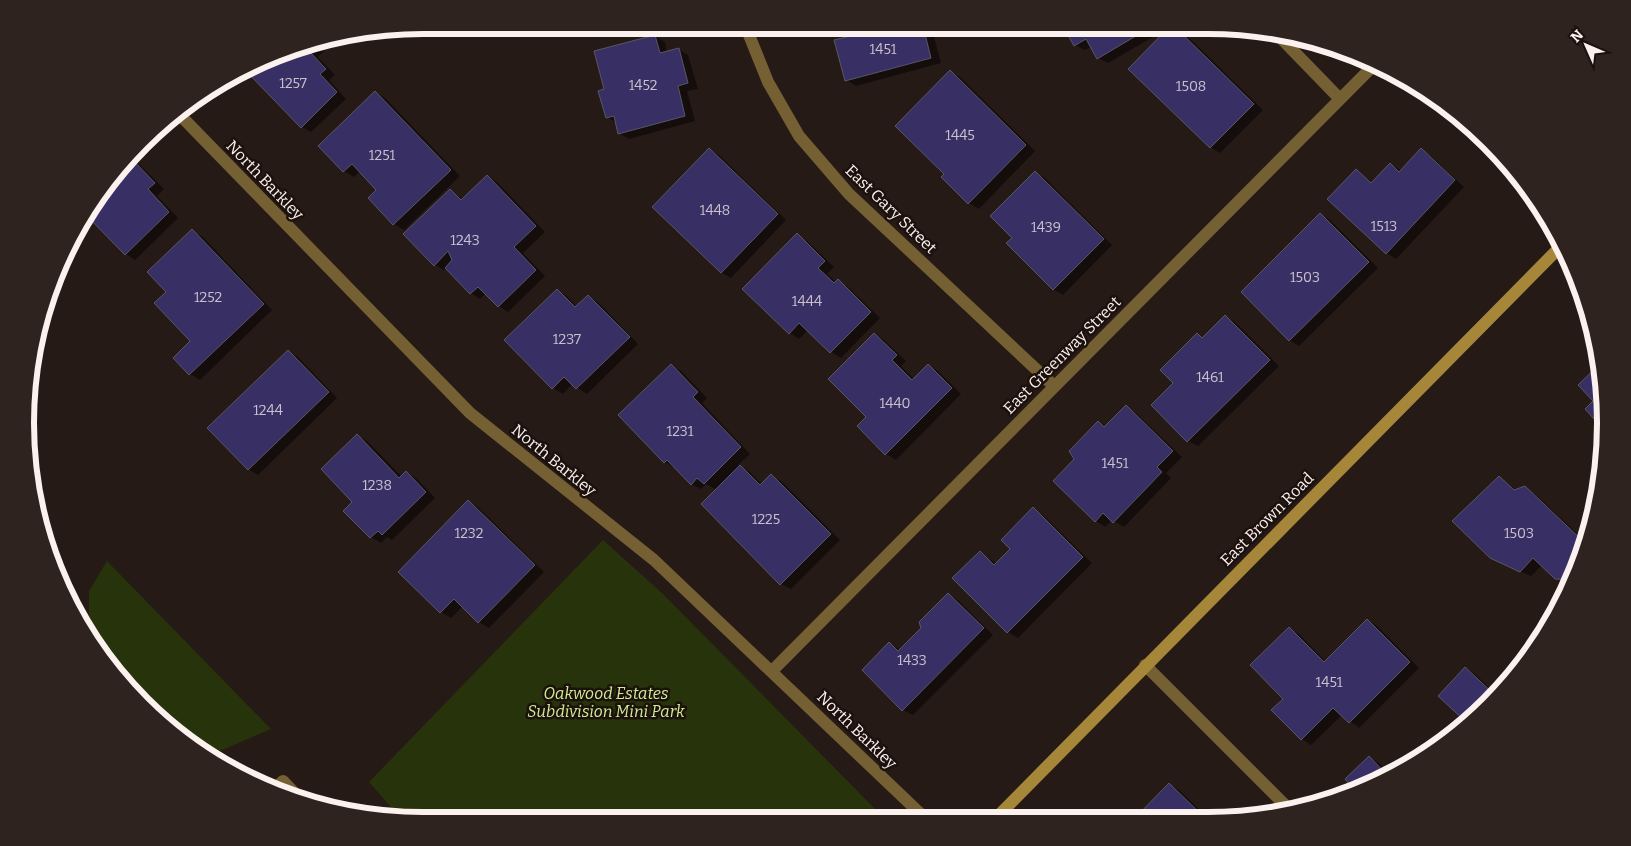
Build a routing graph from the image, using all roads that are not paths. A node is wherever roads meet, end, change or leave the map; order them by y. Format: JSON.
{"nodes":[{"id":1,"x":749,"y":34,"type":"edge"},
{"id":2,"x":1284,"y":41,"type":"edge"},
{"id":3,"x":1370,"y":69,"type":"edge"},
{"id":4,"x":1339,"y":98,"type":"junction"},
{"id":5,"x":181,"y":118,"type":"edge"},
{"id":6,"x":1557,"y":250,"type":"edge"},
{"id":7,"x":1054,"y":386,"type":"junction"},
{"id":8,"x":1145,"y":665,"type":"junction"},
{"id":9,"x":772,"y":671,"type":"junction"},
{"id":10,"x":1285,"y":805,"type":"edge"},
{"id":11,"x":919,"y":812,"type":"edge"},
{"id":12,"x":1002,"y":812,"type":"edge"}],
"edges":[{"from":1,"to":7,"type":"street","name":"East Gary Street"},
{"from":2,"to":4,"type":"street"},
{"from":3,"to":4,"type":"street","name":"East Greenway Street"},
{"from":4,"to":7,"type":"street","name":"East Greenway Street"},
{"from":5,"to":9,"type":"street","name":"North Barkley"},
{"from":6,"to":8,"type":"main road","name":"East Brown Road"},
{"from":7,"to":9,"type":"street","name":"East Greenway Street"},
{"from":8,"to":10,"type":"street"},
{"from":8,"to":12,"type":"main road","name":"East Brown Road"},
{"from":9,"to":11,"type":"street","name":"North Barkley"}]}
